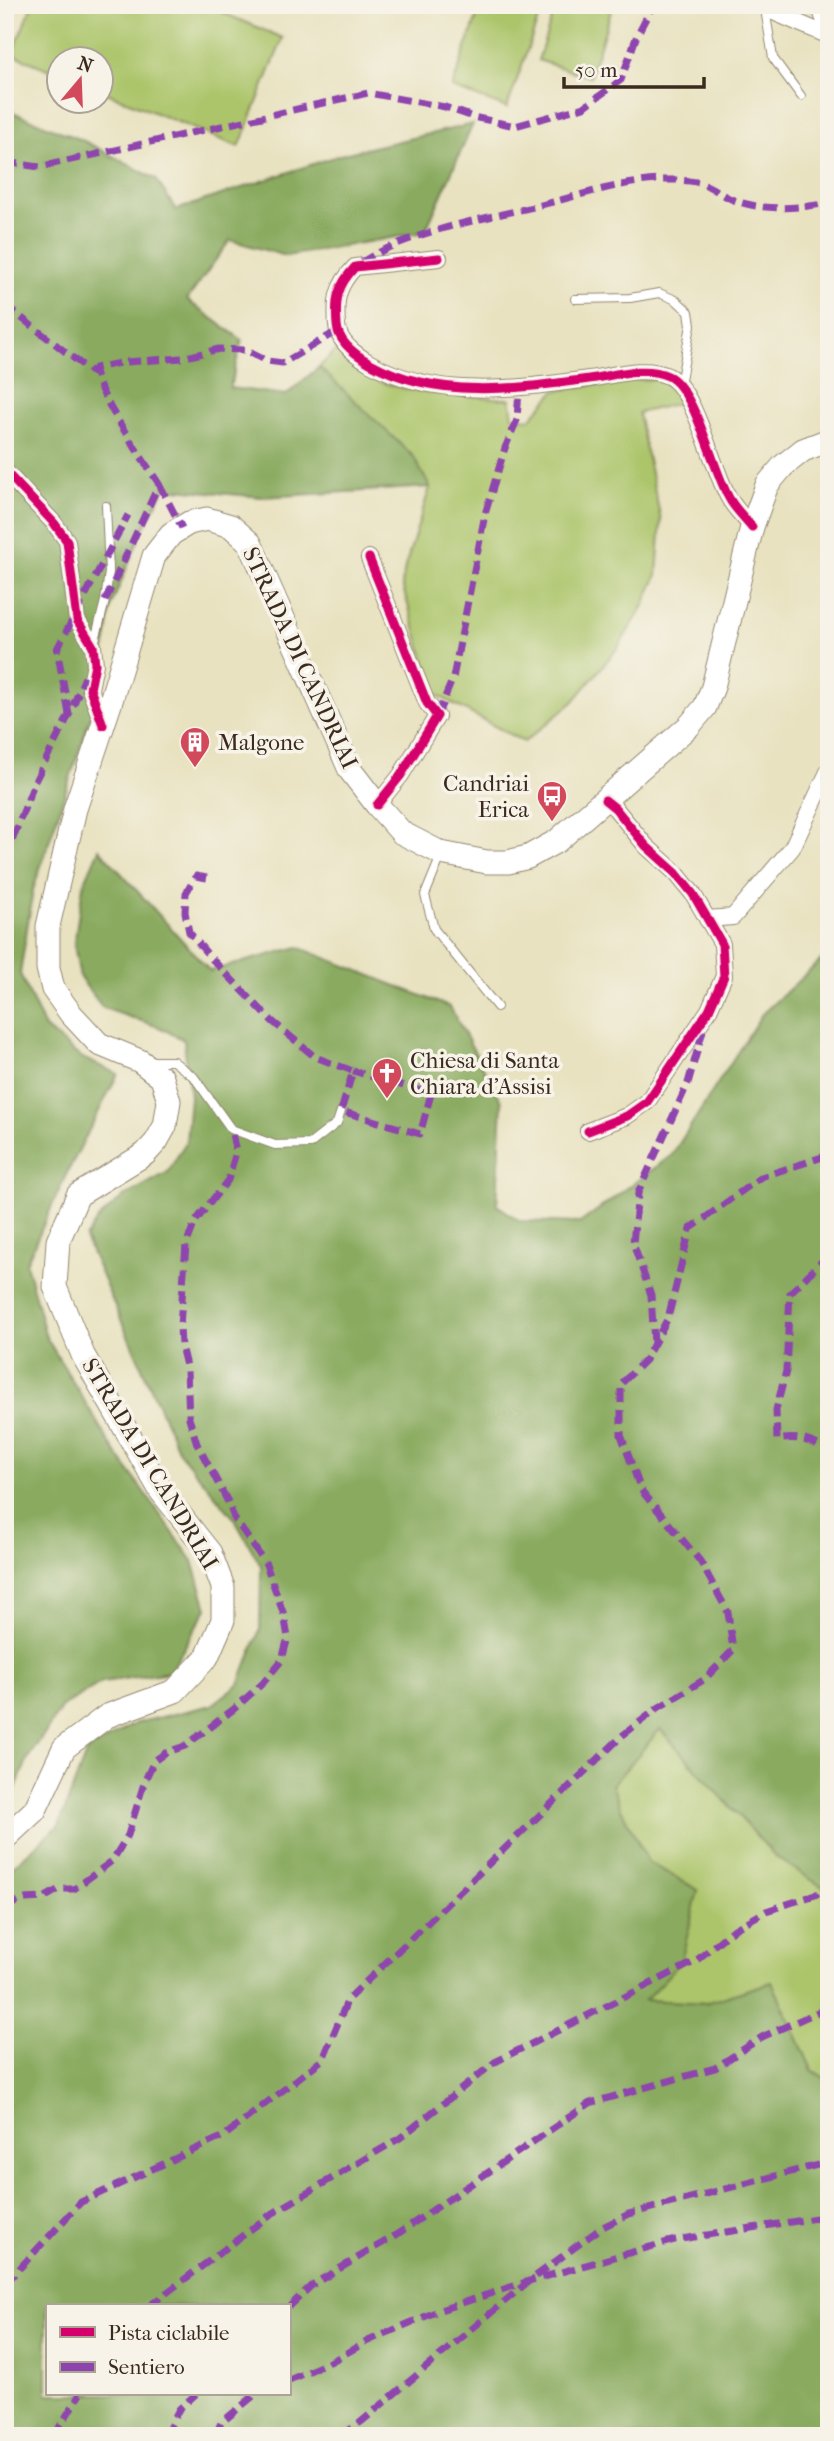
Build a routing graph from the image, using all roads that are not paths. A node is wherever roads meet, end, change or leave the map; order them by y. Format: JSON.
{"nodes":[{"id":1,"x":823,"y":5,"type":"edge"},
{"id":2,"x":764,"y":6,"type":"edge"},
{"id":3,"x":829,"y":23,"type":"edge"},
{"id":4,"x":829,"y":36,"type":"edge"},
{"id":5,"x":801,"y":96,"type":"dead end"},
{"id":6,"x":439,"y":258,"type":"dead end"},
{"id":7,"x":575,"y":299,"type":"dead end"},
{"id":8,"x":680,"y":385,"type":"junction"},
{"id":9,"x":829,"y":440,"type":"edge"},
{"id":10,"x":5,"y":471,"type":"edge"},
{"id":11,"x":106,"y":506,"type":"dead end"},
{"id":12,"x":752,"y":527,"type":"junction"},
{"id":13,"x":369,"y":558,"type":"dead end"},
{"id":14,"x":93,"y":646,"type":"junction"},
{"id":15,"x":103,"y":725,"type":"junction"},
{"id":16,"x":829,"y":770,"type":"edge"},
{"id":17,"x":605,"y":800,"type":"junction"},
{"id":18,"x":377,"y":805,"type":"junction"},
{"id":19,"x":442,"y":853,"type":"junction"},
{"id":20,"x":707,"y":919,"type":"junction"},
{"id":21,"x":497,"y":1007,"type":"dead end"},
{"id":22,"x":140,"y":1061,"type":"junction"},
{"id":23,"x":341,"y":1111,"type":"dead end"},
{"id":24,"x":588,"y":1131,"type":"dead end"},
{"id":25,"x":5,"y":1838,"type":"edge"}],
"edges":[{"from":1,"to":3,"type":"main road"},
{"from":2,"to":4,"type":"street"},
{"from":2,"to":5,"type":"lane"},
{"from":6,"to":8,"type":"street"},
{"from":7,"to":8,"type":"lane"},
{"from":8,"to":12,"type":"street"},
{"from":9,"to":12,"type":"main road","name":"STRADA DI CANDRIAI"},
{"from":10,"to":14,"type":"street"},
{"from":11,"to":14,"type":"lane"},
{"from":12,"to":17,"type":"main road","name":"STRADA DI CANDRIAI"},
{"from":13,"to":18,"type":"street"},
{"from":14,"to":15,"type":"street"},
{"from":15,"to":18,"type":"main road","name":"STRADA DI CANDRIAI"},
{"from":15,"to":22,"type":"main road","name":"STRADA DI CANDRIAI"},
{"from":16,"to":20,"type":"street"},
{"from":17,"to":19,"type":"main road","name":"STRADA DI CANDRIAI"},
{"from":17,"to":20,"type":"street"},
{"from":18,"to":19,"type":"main road","name":"STRADA DI CANDRIAI"},
{"from":19,"to":21,"type":"lane"},
{"from":20,"to":24,"type":"street"},
{"from":22,"to":23,"type":"lane"},
{"from":22,"to":25,"type":"main road","name":"STRADA DI CANDRIAI"}]}
